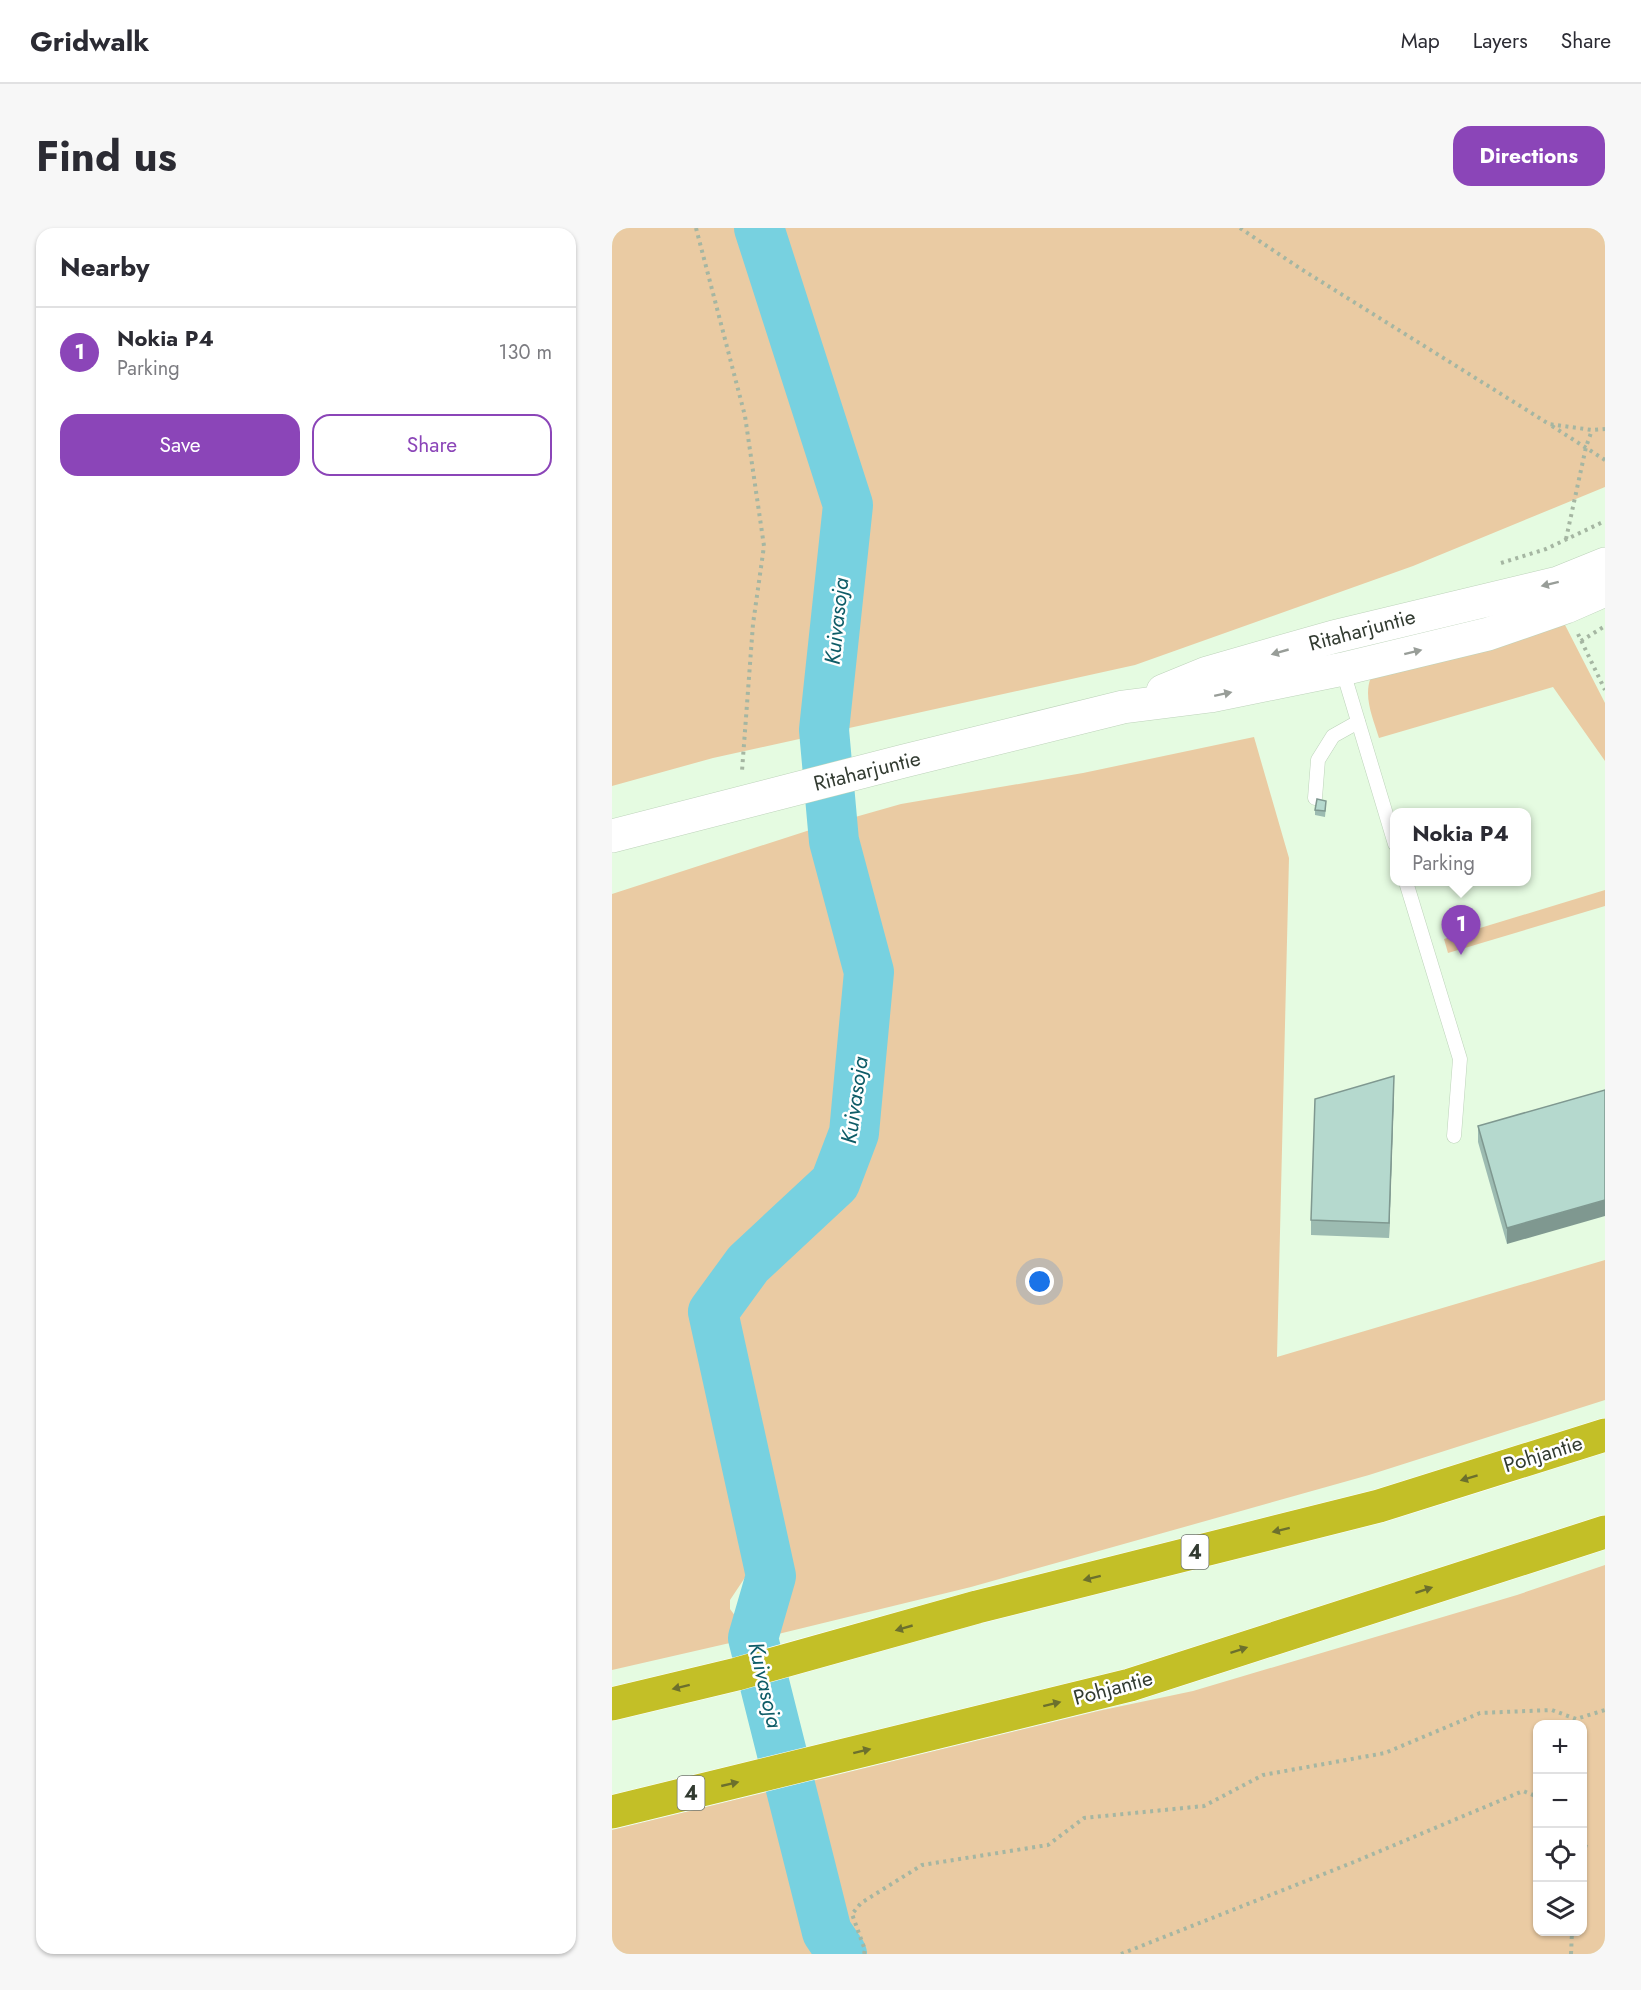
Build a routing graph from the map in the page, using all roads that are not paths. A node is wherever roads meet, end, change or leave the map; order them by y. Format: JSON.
{"nodes":[{"id":1,"x":1605,"y":564,"type":"edge"},
{"id":2,"x":1605,"y":590,"type":"edge"},
{"id":3,"x":1338,"y":653,"type":"junction"},
{"id":4,"x":1358,"y":722,"type":"junction"},
{"id":5,"x":1315,"y":798,"type":"edge"},
{"id":6,"x":1390,"y":828,"type":"edge"},
{"id":7,"x":612,"y":836,"type":"edge"},
{"id":8,"x":1407,"y":886,"type":"edge"},
{"id":9,"x":1454,"y":1136,"type":"dead end"},
{"id":10,"x":1605,"y":1435,"type":"edge"},
{"id":11,"x":1605,"y":1532,"type":"edge"},
{"id":12,"x":612,"y":1704,"type":"edge"},
{"id":13,"x":612,"y":1812,"type":"edge"}],
"edges":[{"from":1,"to":3,"type":"street","name":"Ritaharjuntie","one_way":true},
{"from":3,"to":2,"type":"street","name":"Ritaharjuntie","one_way":true},
{"from":3,"to":4,"type":"lane"},
{"from":3,"to":7,"type":"street","name":"Ritaharjuntie"},
{"from":4,"to":5,"type":"lane"},
{"from":4,"to":6,"type":"lane"},
{"from":8,"to":9,"type":"lane"},
{"from":10,"to":12,"type":"highway","name":"Pohjantie","number":"4","one_way":true},
{"from":13,"to":11,"type":"highway","name":"Pohjantie","number":"4","one_way":true}]}
